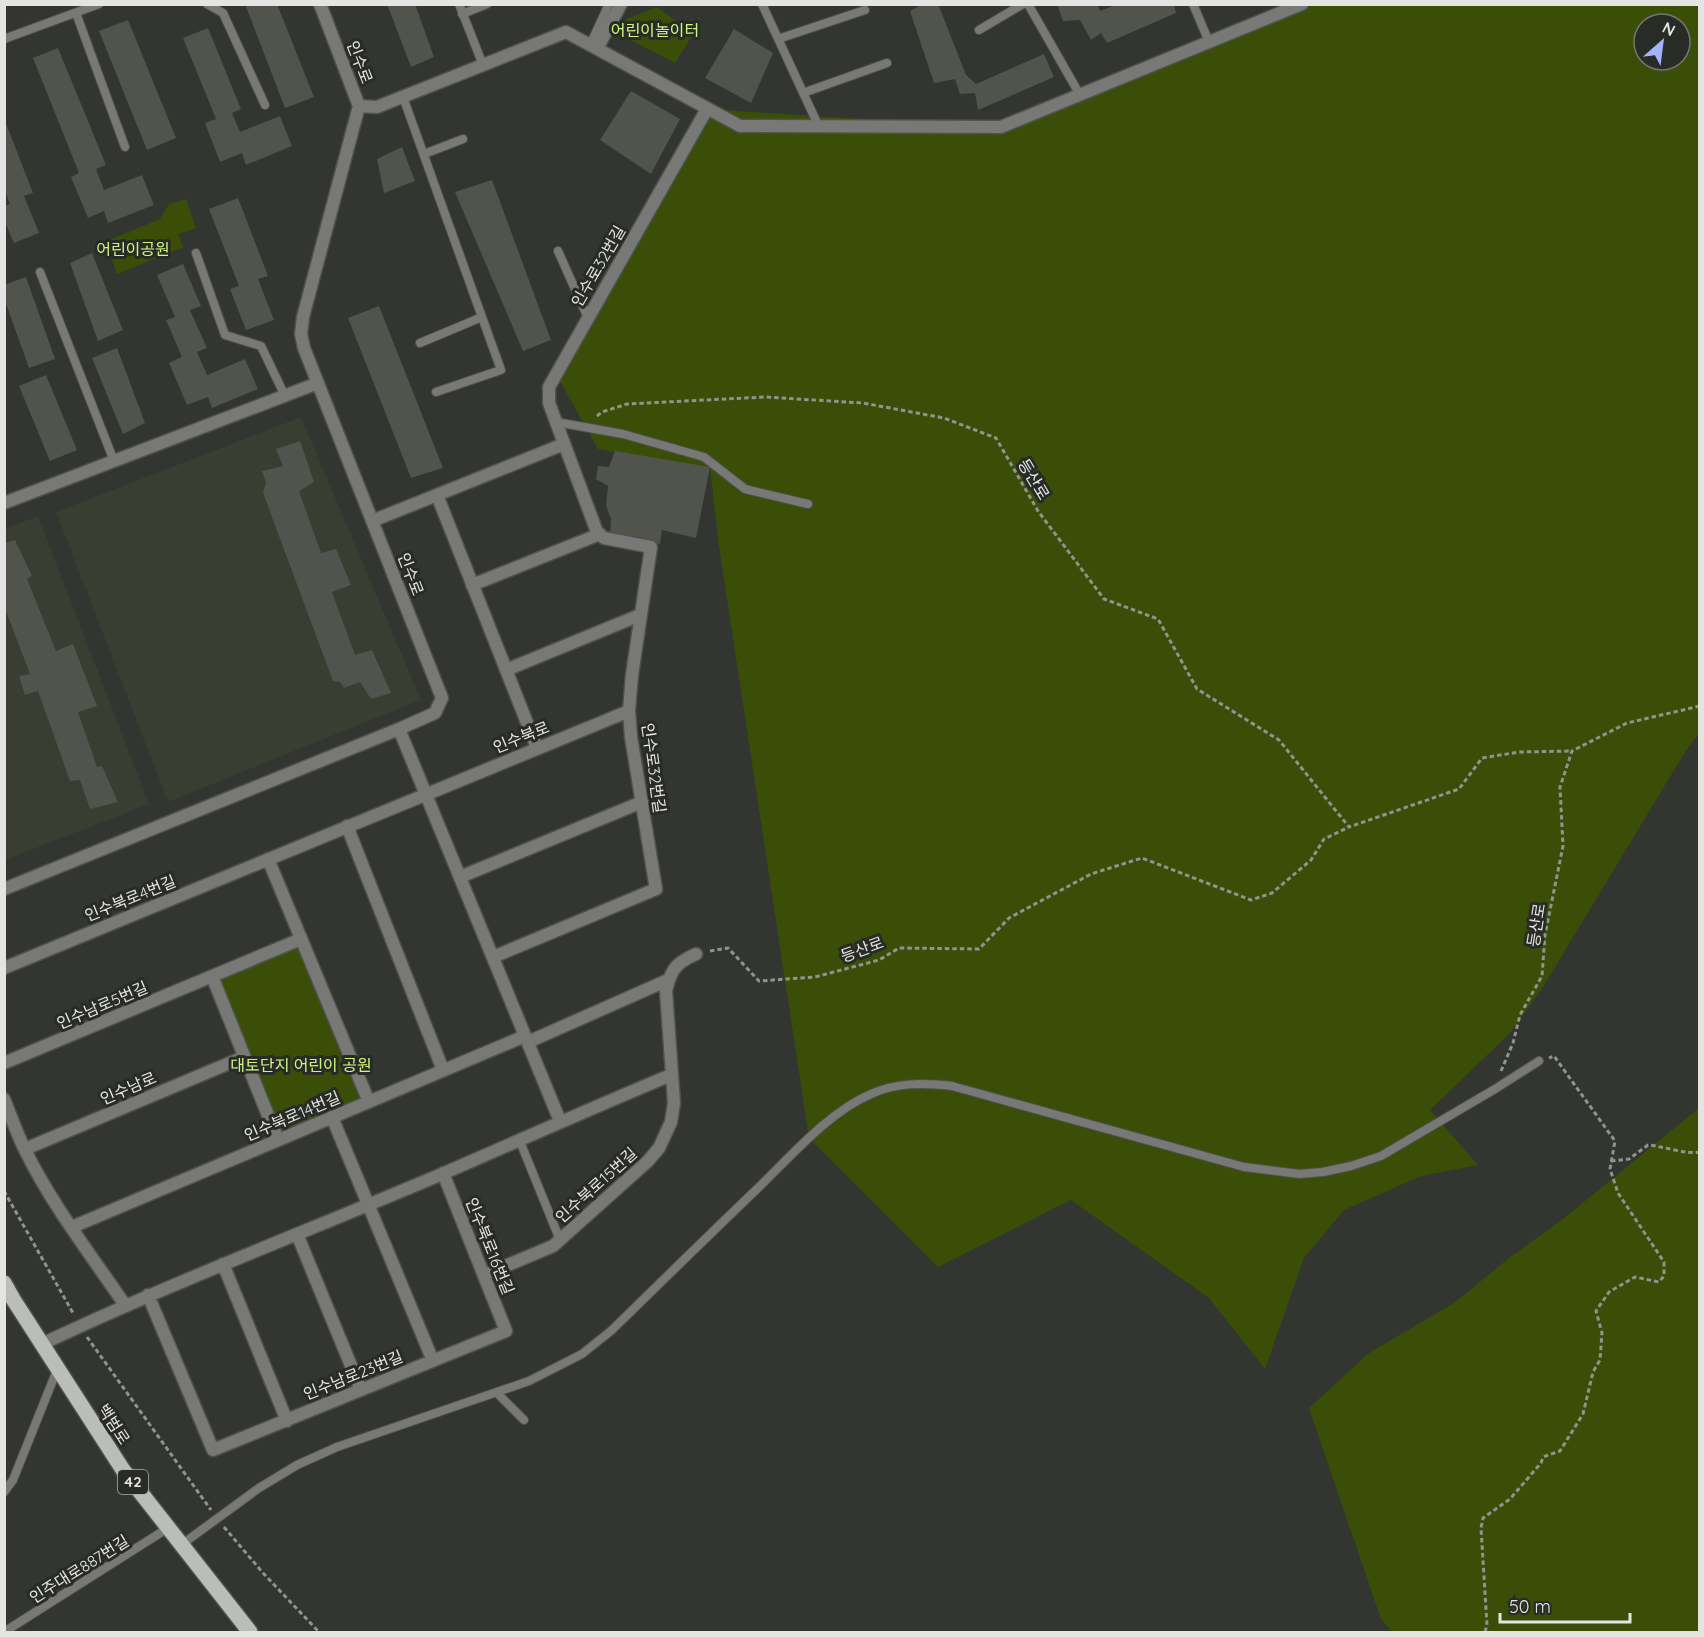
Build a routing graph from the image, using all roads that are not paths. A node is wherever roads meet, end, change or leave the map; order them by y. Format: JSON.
{"nodes":[{"id":1,"x":99,"y":4,"type":"edge"},
{"id":2,"x":207,"y":4,"type":"edge"},
{"id":3,"x":320,"y":4,"type":"edge"},
{"id":4,"x":459,"y":4,"type":"edge"},
{"id":5,"x":487,"y":4,"type":"edge"},
{"id":6,"x":609,"y":4,"type":"edge"},
{"id":7,"x":621,"y":4,"type":"edge"},
{"id":8,"x":762,"y":4,"type":"edge"},
{"id":9,"x":1023,"y":4,"type":"edge"},
{"id":10,"x":1028,"y":4,"type":"edge"},
{"id":11,"x":1193,"y":4,"type":"edge"},
{"id":12,"x":1302,"y":4,"type":"edge"},
{"id":13,"x":865,"y":10,"type":"dead end"},
{"id":14,"x":76,"y":13,"type":"junction"},
{"id":15,"x":462,"y":14,"type":"junction"},
{"id":16,"x":979,"y":30,"type":"dead end"},
{"id":17,"x":4,"y":39,"type":"edge"},
{"id":18,"x":778,"y":39,"type":"junction"},
{"id":19,"x":1209,"y":42,"type":"junction"},
{"id":20,"x":595,"y":45,"type":"junction"},
{"id":21,"x":887,"y":63,"type":"dead end"},
{"id":22,"x":483,"y":65,"type":"junction"},
{"id":23,"x":803,"y":93,"type":"junction"},
{"id":24,"x":1080,"y":95,"type":"junction"},
{"id":25,"x":403,"y":97,"type":"junction"},
{"id":26,"x":265,"y":105,"type":"dead end"},
{"id":27,"x":359,"y":106,"type":"junction"},
{"id":28,"x":707,"y":109,"type":"junction"},
{"id":29,"x":819,"y":127,"type":"junction"},
{"id":30,"x":463,"y":140,"type":"dead end"},
{"id":31,"x":125,"y":147,"type":"dead end"},
{"id":32,"x":424,"y":154,"type":"junction"},
{"id":33,"x":558,"y":251,"type":"dead end"},
{"id":34,"x":196,"y":253,"type":"dead end"},
{"id":35,"x":40,"y":272,"type":"dead end"},
{"id":36,"x":482,"y":317,"type":"junction"},
{"id":37,"x":588,"y":318,"type":"junction"},
{"id":38,"x":420,"y":343,"type":"dead end"},
{"id":39,"x":318,"y":383,"type":"junction"},
{"id":40,"x":436,"y":392,"type":"dead end"},
{"id":41,"x":285,"y":396,"type":"junction"},
{"id":42,"x":556,"y":422,"type":"junction"},
{"id":43,"x":564,"y":444,"type":"junction"},
{"id":44,"x":114,"y":461,"type":"junction"},
{"id":45,"x":437,"y":495,"type":"junction"},
{"id":46,"x":4,"y":503,"type":"edge"},
{"id":47,"x":808,"y":504,"type":"dead end"},
{"id":48,"x":372,"y":521,"type":"junction"},
{"id":49,"x":600,"y":534,"type":"junction"},
{"id":50,"x":472,"y":585,"type":"junction"},
{"id":51,"x":640,"y":615,"type":"junction"},
{"id":52,"x":506,"y":670,"type":"junction"},
{"id":53,"x":629,"y":711,"type":"junction"},
{"id":54,"x":399,"y":729,"type":"junction"},
{"id":55,"x":537,"y":748,"type":"junction"},
{"id":56,"x":426,"y":794,"type":"junction"},
{"id":57,"x":642,"y":802,"type":"junction"},
{"id":58,"x":347,"y":826,"type":"junction"},
{"id":59,"x":267,"y":859,"type":"junction"},
{"id":60,"x":460,"y":877,"type":"junction"},
{"id":61,"x":4,"y":889,"type":"edge"},
{"id":62,"x":301,"y":939,"type":"junction"},
{"id":63,"x":696,"y":954,"type":"road end"},
{"id":64,"x":493,"y":957,"type":"junction"},
{"id":65,"x":4,"y":968,"type":"edge"},
{"id":66,"x":212,"y":976,"type":"junction"},
{"id":67,"x":668,"y":980,"type":"junction"},
{"id":68,"x":527,"y":1039,"type":"junction"},
{"id":69,"x":244,"y":1057,"type":"junction"},
{"id":70,"x":1539,"y":1061,"type":"road end"},
{"id":71,"x":4,"y":1063,"type":"edge"},
{"id":72,"x":444,"y":1070,"type":"junction"},
{"id":73,"x":670,"y":1075,"type":"junction"},
{"id":74,"x":4,"y":1099,"type":"edge"},
{"id":75,"x":369,"y":1102,"type":"junction"},
{"id":76,"x":332,"y":1117,"type":"junction"},
{"id":77,"x":560,"y":1120,"type":"junction"},
{"id":78,"x":519,"y":1139,"type":"junction"},
{"id":79,"x":278,"y":1140,"type":"junction"},
{"id":80,"x":25,"y":1149,"type":"junction"},
{"id":81,"x":443,"y":1173,"type":"junction"},
{"id":82,"x":367,"y":1205,"type":"junction"},
{"id":83,"x":72,"y":1227,"type":"junction"},
{"id":84,"x":297,"y":1234,"type":"junction"},
{"id":85,"x":560,"y":1240,"type":"junction"},
{"id":86,"x":223,"y":1264,"type":"junction"},
{"id":87,"x":484,"y":1275,"type":"junction"},
{"id":88,"x":4,"y":1283,"type":"edge"},
{"id":89,"x":148,"y":1295,"type":"junction"},
{"id":90,"x":125,"y":1305,"type":"junction"},
{"id":91,"x":506,"y":1331,"type":"joint"},
{"id":92,"x":42,"y":1344,"type":"junction"},
{"id":93,"x":433,"y":1361,"type":"junction"},
{"id":94,"x":57,"y":1369,"type":"junction"},
{"id":95,"x":361,"y":1390,"type":"junction"},
{"id":96,"x":498,"y":1393,"type":"junction"},
{"id":97,"x":524,"y":1420,"type":"dead end"},
{"id":98,"x":287,"y":1421,"type":"junction"},
{"id":99,"x":4,"y":1492,"type":"edge"},
{"id":100,"x":168,"y":1528,"type":"junction"},
{"id":101,"x":181,"y":1545,"type":"junction"},
{"id":102,"x":4,"y":1632,"type":"edge"},
{"id":103,"x":250,"y":1632,"type":"edge"}],
"edges":[{"from":1,"to":14,"type":"lane"},
{"from":2,"to":26,"type":"lane"},
{"from":3,"to":27,"type":"street","name":"인수로"},
{"from":4,"to":15,"type":"lane"},
{"from":5,"to":15,"type":"lane"},
{"from":6,"to":20,"type":"lane"},
{"from":7,"to":20,"type":"street"},
{"from":8,"to":18,"type":"lane"},
{"from":9,"to":16,"type":"lane"},
{"from":10,"to":24,"type":"lane"},
{"from":11,"to":19,"type":"lane"},
{"from":12,"to":19,"type":"street"},
{"from":13,"to":18,"type":"lane"},
{"from":14,"to":17,"type":"lane"},
{"from":14,"to":31,"type":"lane"},
{"from":15,"to":22,"type":"lane"},
{"from":18,"to":23,"type":"lane"},
{"from":19,"to":24,"type":"street"},
{"from":20,"to":22,"type":"street"},
{"from":20,"to":28,"type":"street"},
{"from":21,"to":23,"type":"lane"},
{"from":22,"to":25,"type":"street"},
{"from":23,"to":29,"type":"lane"},
{"from":24,"to":29,"type":"street"},
{"from":25,"to":27,"type":"street"},
{"from":25,"to":32,"type":"lane"},
{"from":27,"to":39,"type":"street","name":"인수로"},
{"from":28,"to":29,"type":"street"},
{"from":28,"to":37,"type":"street","name":"인수로32번길"},
{"from":30,"to":32,"type":"lane"},
{"from":32,"to":36,"type":"lane"},
{"from":33,"to":37,"type":"lane"},
{"from":34,"to":41,"type":"lane"},
{"from":35,"to":44,"type":"lane"},
{"from":36,"to":38,"type":"lane"},
{"from":36,"to":40,"type":"lane"},
{"from":37,"to":42,"type":"street","name":"인수로32번길"},
{"from":39,"to":41,"type":"street"},
{"from":39,"to":48,"type":"street","name":"인수로"},
{"from":41,"to":44,"type":"street"},
{"from":42,"to":43,"type":"street","name":"인수로32번길"},
{"from":42,"to":47,"type":"lane"},
{"from":43,"to":45,"type":"street"},
{"from":43,"to":49,"type":"street","name":"인수로32번길"},
{"from":44,"to":46,"type":"street"},
{"from":45,"to":48,"type":"street"},
{"from":45,"to":50,"type":"street"},
{"from":48,"to":54,"type":"street","name":"인수로"},
{"from":49,"to":50,"type":"street"},
{"from":49,"to":51,"type":"street","name":"인수로32번길"},
{"from":50,"to":52,"type":"street"},
{"from":51,"to":52,"type":"street"},
{"from":51,"to":53,"type":"street","name":"인수로32번길"},
{"from":52,"to":55,"type":"street"},
{"from":53,"to":55,"type":"street","name":"인수북로"},
{"from":53,"to":57,"type":"street","name":"인수로32번길"},
{"from":54,"to":56,"type":"street"},
{"from":54,"to":61,"type":"street","name":"인수로"},
{"from":55,"to":56,"type":"street","name":"인수북로"},
{"from":56,"to":58,"type":"street","name":"인수북로4번길"},
{"from":56,"to":60,"type":"street"},
{"from":57,"to":60,"type":"street"},
{"from":57,"to":64,"type":"street","name":"인수로32번길"},
{"from":58,"to":59,"type":"street","name":"인수북로4번길"},
{"from":58,"to":72,"type":"street"},
{"from":59,"to":62,"type":"street"},
{"from":59,"to":65,"type":"street","name":"인수북로4번길"},
{"from":60,"to":64,"type":"street"},
{"from":62,"to":66,"type":"street","name":"인수남로5번길"},
{"from":62,"to":75,"type":"street"},
{"from":63,"to":67,"type":"street"},
{"from":64,"to":68,"type":"street"},
{"from":66,"to":69,"type":"street"},
{"from":66,"to":71,"type":"street","name":"인수남로5번길"},
{"from":67,"to":68,"type":"street"},
{"from":67,"to":73,"type":"street","name":"인수북로15번길"},
{"from":68,"to":72,"type":"street","name":"인수북로14번길"},
{"from":68,"to":77,"type":"street"},
{"from":69,"to":79,"type":"street"},
{"from":69,"to":80,"type":"street","name":"인수남로"},
{"from":70,"to":96,"type":"lane"},
{"from":72,"to":75,"type":"street","name":"인수북로14번길"},
{"from":73,"to":77,"type":"street"},
{"from":73,"to":85,"type":"street","name":"인수북로15번길"},
{"from":74,"to":80,"type":"street"},
{"from":75,"to":76,"type":"street","name":"인수북로14번길"},
{"from":76,"to":79,"type":"street","name":"인수북로14번길"},
{"from":76,"to":82,"type":"street"},
{"from":77,"to":78,"type":"street"},
{"from":78,"to":81,"type":"street"},
{"from":78,"to":85,"type":"lane"},
{"from":79,"to":83,"type":"street","name":"인수북로14번길"},
{"from":80,"to":83,"type":"street"},
{"from":81,"to":82,"type":"street"},
{"from":81,"to":87,"type":"street","name":"인수북로16번길"},
{"from":82,"to":84,"type":"street"},
{"from":82,"to":93,"type":"street"},
{"from":83,"to":90,"type":"street"},
{"from":84,"to":86,"type":"street"},
{"from":84,"to":95,"type":"street"},
{"from":85,"to":87,"type":"street","name":"인수북로15번길"},
{"from":86,"to":89,"type":"street"},
{"from":86,"to":98,"type":"street"},
{"from":87,"to":91,"type":"street","name":"인수북로16번길"},
{"from":88,"to":92,"type":"main road","name":"백범로","number":"42"},
{"from":89,"to":90,"type":"street"},
{"from":89,"to":98,"type":"street","name":"인수남로23번길"},
{"from":90,"to":92,"type":"street"},
{"from":91,"to":93,"type":"street","name":"인수남로23번길"},
{"from":92,"to":94,"type":"main road","name":"백범로","number":"42"},
{"from":93,"to":95,"type":"street","name":"인수남로23번길"},
{"from":94,"to":99,"type":"lane"},
{"from":94,"to":100,"type":"main road","name":"백범로","number":"42"},
{"from":95,"to":98,"type":"street","name":"인수남로23번길"},
{"from":96,"to":97,"type":"lane"},
{"from":96,"to":101,"type":"lane"},
{"from":100,"to":101,"type":"main road","name":"백범로","number":"42"},
{"from":100,"to":102,"type":"lane","name":"인주대로887번길"},
{"from":101,"to":103,"type":"main road","name":"백범로","number":"42"}]}
